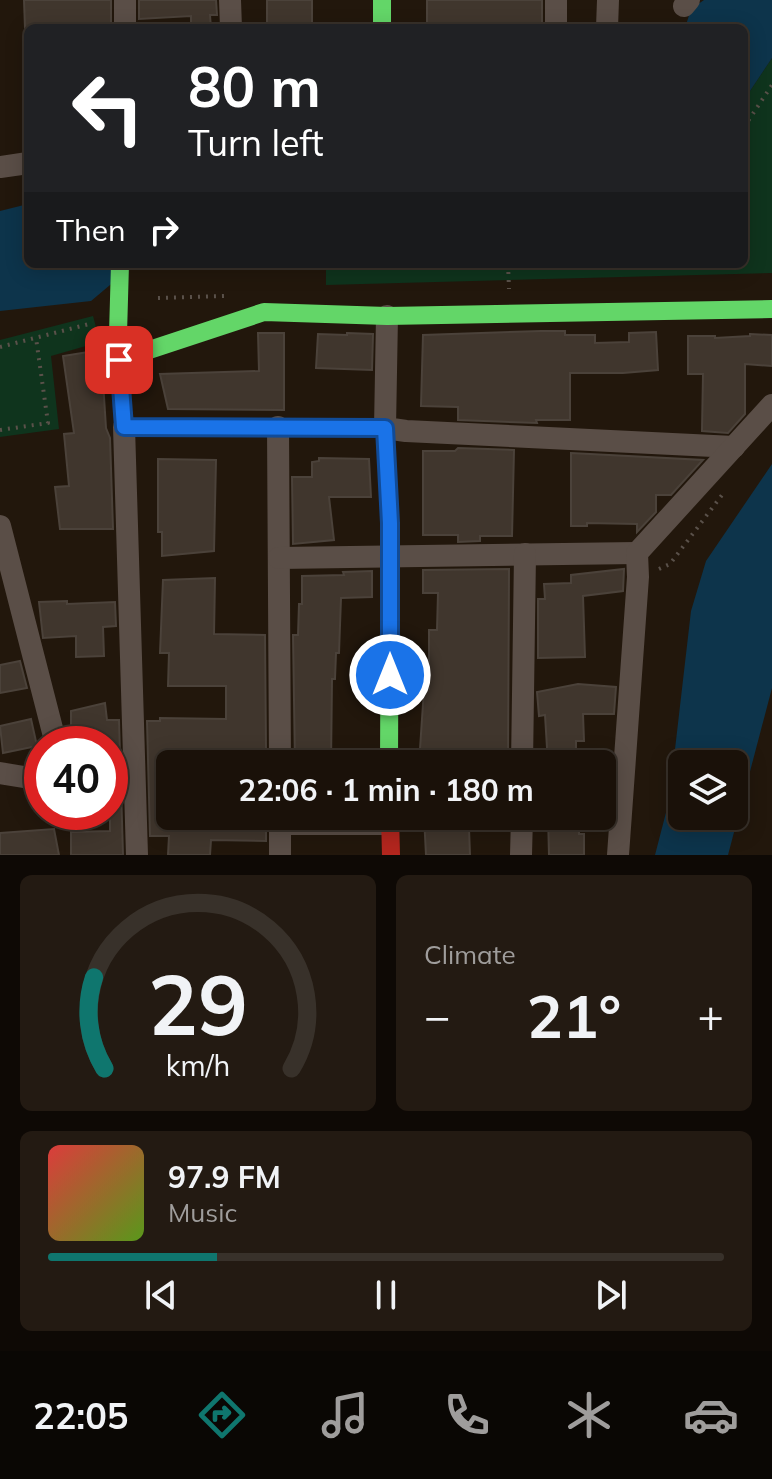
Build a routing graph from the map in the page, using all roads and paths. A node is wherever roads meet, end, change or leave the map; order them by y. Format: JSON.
{"nodes":[{"id":1,"x":125,"y":0,"type":"edge"},
{"id":2,"x":230,"y":0,"type":"edge"},
{"id":3,"x":382,"y":0,"type":"edge"},
{"id":4,"x":556,"y":0,"type":"edge"},
{"id":5,"x":608,"y":0,"type":"edge"},
{"id":6,"x":125,"y":24,"type":"edge"},
{"id":7,"x":231,"y":24,"type":"edge"},
{"id":8,"x":382,"y":24,"type":"edge"},
{"id":9,"x":556,"y":24,"type":"edge"},
{"id":10,"x":607,"y":24,"type":"edge"},
{"id":11,"x":772,"y":85,"type":"edge"},
{"id":12,"x":748,"y":121,"type":"edge"},
{"id":13,"x":24,"y":164,"type":"edge"},
{"id":14,"x":0,"y":167,"type":"edge"},
{"id":15,"x":120,"y":268,"type":"edge"},
{"id":16,"x":508,"y":268,"type":"edge"},
{"id":17,"x":509,"y":291,"type":"dead end"},
{"id":18,"x":772,"y":309,"type":"edge"},
{"id":19,"x":387,"y":316,"type":"junction"},
{"id":20,"x":119,"y":325,"type":"junction"},
{"id":21,"x":36,"y":338,"type":"junction"},
{"id":22,"x":0,"y":347,"type":"edge"},
{"id":23,"x":119,"y":360,"type":"junction"},
{"id":24,"x":772,"y":405,"type":"edge"},
{"id":25,"x":124,"y":427,"type":"junction"},
{"id":26,"x":278,"y":427,"type":"junction"},
{"id":27,"x":385,"y":428,"type":"junction"},
{"id":28,"x":0,"y":430,"type":"edge"},
{"id":29,"x":734,"y":447,"type":"junction"},
{"id":30,"x":0,"y":526,"type":"edge"},
{"id":31,"x":637,"y":553,"type":"junction"},
{"id":32,"x":525,"y":554,"type":"junction"},
{"id":33,"x":390,"y":556,"type":"junction"},
{"id":34,"x":279,"y":558,"type":"junction"},
{"id":35,"x":51,"y":726,"type":"edge"},
{"id":36,"x":280,"y":750,"type":"edge"},
{"id":37,"x":389,"y":750,"type":"edge"},
{"id":38,"x":522,"y":750,"type":"edge"},
{"id":39,"x":0,"y":773,"type":"edge"},
{"id":40,"x":24,"y":777,"type":"edge"},
{"id":41,"x":280,"y":830,"type":"edge"},
{"id":42,"x":390,"y":830,"type":"edge"},
{"id":43,"x":522,"y":830,"type":"edge"},
{"id":44,"x":137,"y":855,"type":"edge"},
{"id":45,"x":280,"y":855,"type":"edge"},
{"id":46,"x":391,"y":855,"type":"edge"},
{"id":47,"x":521,"y":855,"type":"edge"},
{"id":48,"x":618,"y":855,"type":"edge"}],
"edges":[{"from":1,"to":6,"type":"street"},
{"from":2,"to":7,"type":"street"},
{"from":3,"to":8,"type":"street"},
{"from":4,"to":9,"type":"street"},
{"from":5,"to":10,"type":"street"},
{"from":11,"to":12,"type":"path"},
{"from":13,"to":14,"type":"street"},
{"from":15,"to":20,"type":"street"},
{"from":16,"to":17,"type":"path"},
{"from":18,"to":19,"type":"street"},
{"from":19,"to":23,"type":"street"},
{"from":19,"to":27,"type":"street"},
{"from":20,"to":21,"type":"path"},
{"from":20,"to":23,"type":"street"},
{"from":21,"to":22,"type":"path"},
{"from":21,"to":28,"type":"path"},
{"from":23,"to":25,"type":"street"},
{"from":24,"to":29,"type":"street"},
{"from":25,"to":26,"type":"street"},
{"from":25,"to":44,"type":"street"},
{"from":26,"to":27,"type":"street"},
{"from":26,"to":34,"type":"street"},
{"from":27,"to":29,"type":"street"},
{"from":27,"to":33,"type":"street"},
{"from":29,"to":31,"type":"street"},
{"from":30,"to":35,"type":"street"},
{"from":31,"to":32,"type":"street"},
{"from":31,"to":48,"type":"street"},
{"from":32,"to":33,"type":"street"},
{"from":32,"to":38,"type":"street"},
{"from":33,"to":34,"type":"street"},
{"from":33,"to":37,"type":"street"},
{"from":34,"to":36,"type":"street"},
{"from":39,"to":40,"type":"street"},
{"from":41,"to":45,"type":"street"},
{"from":42,"to":46,"type":"street"},
{"from":43,"to":47,"type":"street"}]}
